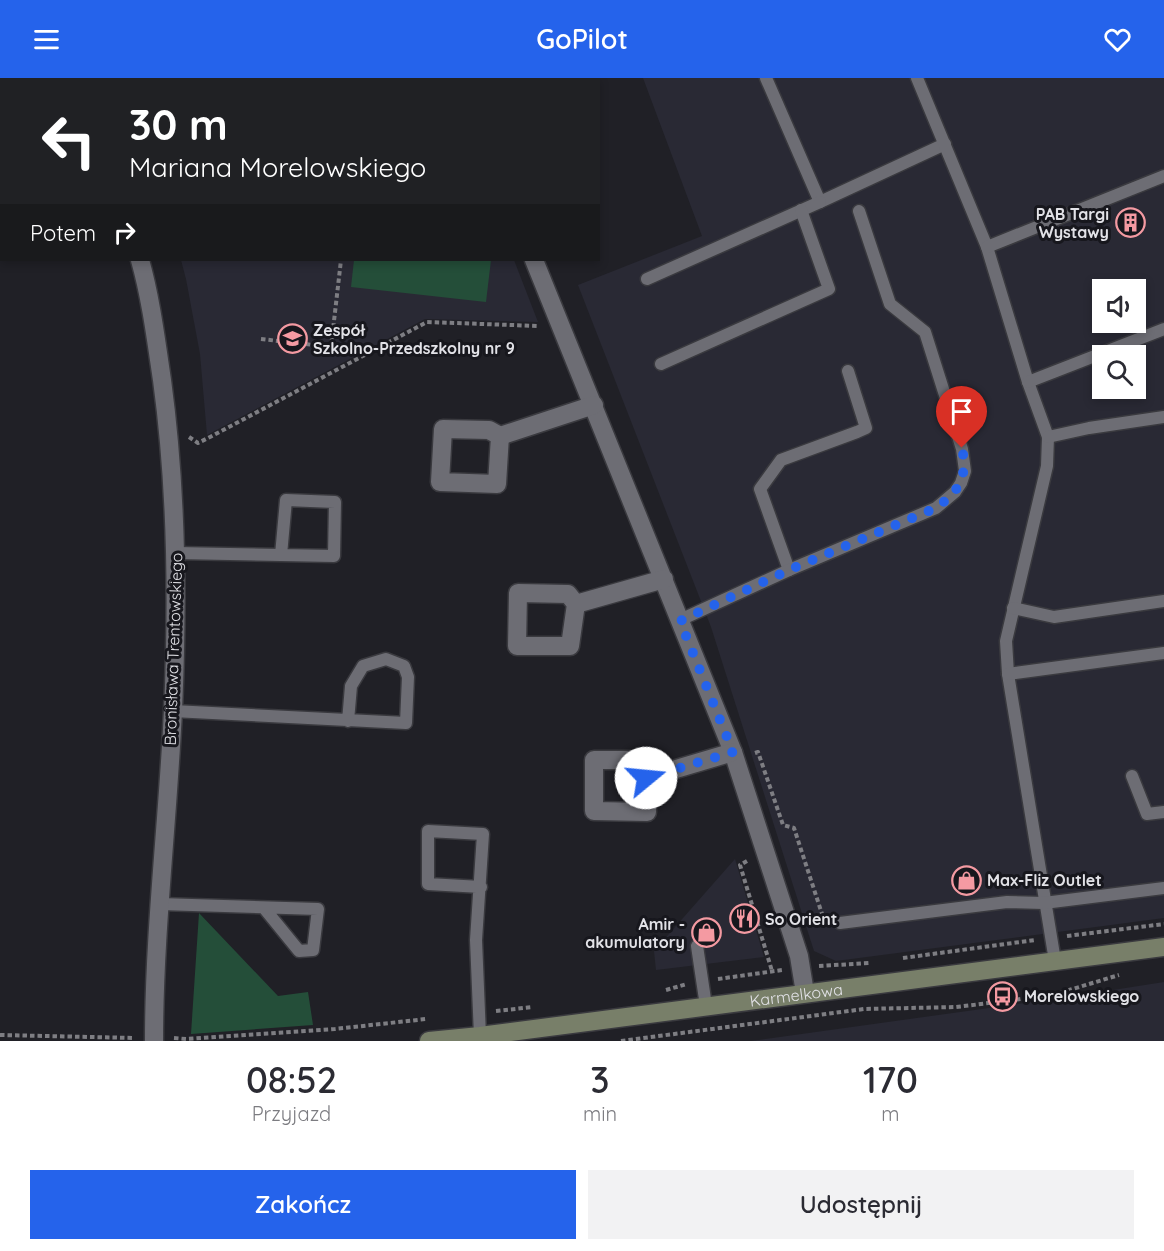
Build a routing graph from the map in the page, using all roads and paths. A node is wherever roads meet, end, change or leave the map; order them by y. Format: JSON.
{"nodes":[{"id":1,"x":766,"y":78,"type":"edge"},
{"id":2,"x":917,"y":78,"type":"edge"},
{"id":3,"x":945,"y":144,"type":"junction"},
{"id":4,"x":1164,"y":176,"type":"edge"},
{"id":5,"x":820,"y":202,"type":"junction"},
{"id":6,"x":801,"y":210,"type":"junction"},
{"id":7,"x":859,"y":211,"type":"dead end"},
{"id":8,"x":987,"y":247,"type":"junction"},
{"id":9,"x":140,"y":261,"type":"edge"},
{"id":10,"x":341,"y":261,"type":"edge"},
{"id":11,"x":534,"y":261,"type":"edge"},
{"id":12,"x":647,"y":279,"type":"dead end"},
{"id":13,"x":545,"y":324,"type":"dead end"},
{"id":14,"x":1164,"y":329,"type":"edge"},
{"id":15,"x":261,"y":339,"type":"dead end"},
{"id":16,"x":661,"y":364,"type":"dead end"},
{"id":17,"x":848,"y":371,"type":"dead end"},
{"id":18,"x":1028,"y":382,"type":"junction"},
{"id":19,"x":594,"y":405,"type":"junction"},
{"id":20,"x":1164,"y":417,"type":"edge"},
{"id":21,"x":185,"y":435,"type":"dead end"},
{"id":22,"x":500,"y":436,"type":"dead end"},
{"id":23,"x":1048,"y":437,"type":"junction"},
{"id":24,"x":176,"y":553,"type":"junction"},
{"id":25,"x":281,"y":555,"type":"junction"},
{"id":26,"x":789,"y":570,"type":"junction"},
{"id":27,"x":664,"y":579,"type":"junction"},
{"id":28,"x":1164,"y":602,"type":"edge"},
{"id":29,"x":576,"y":604,"type":"dead end"},
{"id":30,"x":1013,"y":608,"type":"junction"},
{"id":31,"x":680,"y":621,"type":"junction"},
{"id":32,"x":1164,"y":653,"type":"edge"},
{"id":33,"x":1008,"y":674,"type":"junction"},
{"id":34,"x":173,"y":711,"type":"junction"},
{"id":35,"x":348,"y":721,"type":"junction"},
{"id":36,"x":733,"y":752,"type":"junction"},
{"id":37,"x":1132,"y":776,"type":"dead end"},
{"id":38,"x":646,"y":778,"type":"dead end"},
{"id":39,"x":1164,"y":812,"type":"edge"},
{"id":40,"x":481,"y":887,"type":"junction"},
{"id":41,"x":1164,"y":888,"type":"edge"},
{"id":42,"x":1044,"y":903,"type":"junction"},
{"id":43,"x":160,"y":904,"type":"junction"},
{"id":44,"x":264,"y":908,"type":"junction"},
{"id":45,"x":840,"y":923,"type":"dead end"},
{"id":46,"x":1164,"y":924,"type":"edge"},
{"id":47,"x":1050,"y":938,"type":"junction"},
{"id":48,"x":697,"y":946,"type":"dead end"},
{"id":49,"x":1164,"y":947,"type":"edge"},
{"id":50,"x":903,"y":958,"type":"dead end"},
{"id":51,"x":1054,"y":961,"type":"junction"},
{"id":52,"x":879,"y":962,"type":"dead end"},
{"id":53,"x":814,"y":966,"type":"dead end"},
{"id":54,"x":1122,"y":974,"type":"dead end"},
{"id":55,"x":805,"y":993,"type":"junction"},
{"id":56,"x":706,"y":1006,"type":"junction"},
{"id":57,"x":0,"y":1035,"type":"edge"},
{"id":58,"x":480,"y":1036,"type":"junction"},
{"id":59,"x":147,"y":1039,"type":"edge"},
{"id":60,"x":429,"y":1041,"type":"edge"},
{"id":61,"x":621,"y":1041,"type":"edge"}],
"edges":[{"from":1,"to":5,"type":"lane"},
{"from":2,"to":3,"type":"lane"},
{"from":3,"to":5,"type":"lane"},
{"from":3,"to":8,"type":"lane"},
{"from":4,"to":8,"type":"lane"},
{"from":5,"to":6,"type":"lane"},
{"from":6,"to":12,"type":"lane"},
{"from":6,"to":16,"type":"lane"},
{"from":7,"to":26,"type":"lane"},
{"from":8,"to":18,"type":"lane"},
{"from":9,"to":24,"type":"street","name":"Bronisława Trentowskiego"},
{"from":10,"to":15,"type":"path"},
{"from":11,"to":19,"type":"street"},
{"from":13,"to":21,"type":"path"},
{"from":14,"to":18,"type":"lane"},
{"from":17,"to":26,"type":"lane"},
{"from":18,"to":23,"type":"lane"},
{"from":19,"to":22,"type":"street"},
{"from":19,"to":27,"type":"street"},
{"from":20,"to":23,"type":"lane"},
{"from":23,"to":30,"type":"lane"},
{"from":24,"to":25,"type":"lane"},
{"from":24,"to":34,"type":"street","name":"Bronisława Trentowskiego"},
{"from":25,"to":25,"type":"lane"},
{"from":26,"to":31,"type":"lane"},
{"from":27,"to":29,"type":"street"},
{"from":27,"to":31,"type":"street"},
{"from":28,"to":30,"type":"lane"},
{"from":30,"to":33,"type":"lane"},
{"from":31,"to":36,"type":"street"},
{"from":32,"to":33,"type":"lane"},
{"from":33,"to":42,"type":"lane"},
{"from":34,"to":35,"type":"lane"},
{"from":34,"to":43,"type":"street","name":"Bronisława Trentowskiego"},
{"from":35,"to":35,"type":"lane"},
{"from":36,"to":38,"type":"street"},
{"from":36,"to":55,"type":"street"},
{"from":37,"to":39,"type":"lane"},
{"from":40,"to":40,"type":"lane"},
{"from":40,"to":58,"type":"lane"},
{"from":41,"to":42,"type":"lane"},
{"from":42,"to":45,"type":"lane"},
{"from":42,"to":47,"type":"lane"},
{"from":43,"to":44,"type":"lane"},
{"from":43,"to":59,"type":"street","name":"Bronisława Trentowskiego"},
{"from":44,"to":44,"type":"lane"},
{"from":46,"to":47,"type":"path"},
{"from":47,"to":50,"type":"path"},
{"from":47,"to":51,"type":"lane"},
{"from":48,"to":56,"type":"lane"},
{"from":49,"to":51,"type":"street","name":"Karmelkowa"},
{"from":51,"to":55,"type":"street","name":"Karmelkowa"},
{"from":52,"to":53,"type":"path"},
{"from":54,"to":61,"type":"path"},
{"from":55,"to":56,"type":"street","name":"Karmelkowa"},
{"from":56,"to":58,"type":"street","name":"Karmelkowa"},
{"from":57,"to":59,"type":"path"},
{"from":58,"to":60,"type":"street","name":"Karmelkowa"}]}
